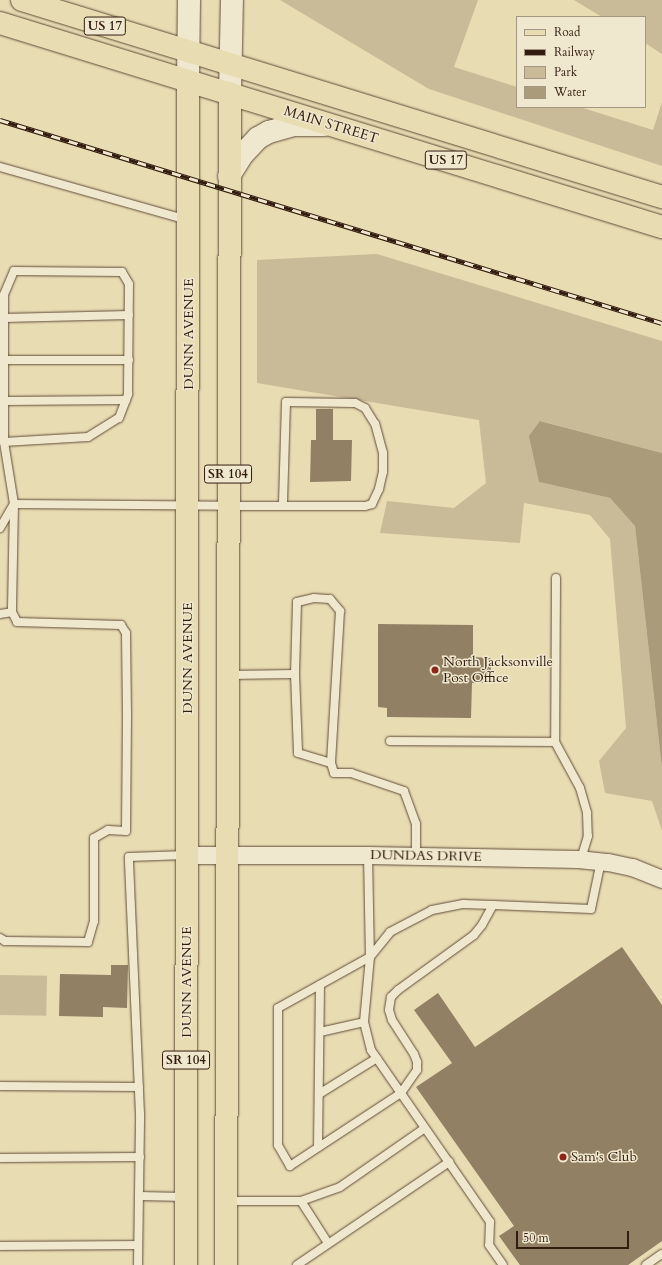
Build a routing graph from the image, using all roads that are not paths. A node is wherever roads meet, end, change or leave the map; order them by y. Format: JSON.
{"nodes":[{"id":1,"x":189,"y":0,"type":"edge"},
{"id":2,"x":232,"y":0,"type":"edge"},
{"id":3,"x":35,"y":2,"type":"edge"},
{"id":4,"x":0,"y":23,"type":"edge"},
{"id":5,"x":189,"y":52,"type":"junction"},
{"id":6,"x":231,"y":64,"type":"junction"},
{"id":7,"x":188,"y":81,"type":"junction"},
{"id":8,"x":230,"y":94,"type":"junction"},
{"id":9,"x":332,"y":125,"type":"junction"},
{"id":10,"x":0,"y":166,"type":"edge"},
{"id":11,"x":229,"y":176,"type":"junction"},
{"id":12,"x":662,"y":197,"type":"edge"},
{"id":13,"x":189,"y":220,"type":"junction"},
{"id":14,"x":662,"y":227,"type":"edge"},
{"id":15,"x":129,"y":315,"type":"junction"},
{"id":16,"x":4,"y":318,"type":"junction"},
{"id":17,"x":4,"y":360,"type":"junction"},
{"id":18,"x":129,"y":360,"type":"junction"},
{"id":19,"x":126,"y":400,"type":"junction"},
{"id":20,"x":4,"y":401,"type":"junction"},
{"id":21,"x":4,"y":442,"type":"junction"},
{"id":22,"x":14,"y":504,"type":"junction"},
{"id":23,"x":188,"y":505,"type":"junction"},
{"id":24,"x":228,"y":506,"type":"junction"},
{"id":25,"x":282,"y":506,"type":"junction"},
{"id":26,"x":0,"y":528,"type":"edge"},
{"id":27,"x":556,"y":578,"type":"dead end"},
{"id":28,"x":12,"y":612,"type":"junction"},
{"id":29,"x":0,"y":614,"type":"edge"},
{"id":30,"x":295,"y":674,"type":"junction"},
{"id":31,"x":228,"y":675,"type":"junction"},
{"id":32,"x":390,"y":742,"type":"dead end"},
{"id":33,"x":555,"y":742,"type":"junction"},
{"id":34,"x":331,"y":763,"type":"junction"},
{"id":35,"x":187,"y":855,"type":"junction"},
{"id":36,"x":227,"y":855,"type":"junction"},
{"id":37,"x":368,"y":855,"type":"junction"},
{"id":38,"x":416,"y":856,"type":"junction"},
{"id":39,"x":581,"y":859,"type":"junction"},
{"id":40,"x":601,"y":862,"type":"junction"},
{"id":41,"x":662,"y":879,"type":"edge"},
{"id":42,"x":493,"y":905,"type":"junction"},
{"id":43,"x":0,"y":938,"type":"edge"},
{"id":44,"x":370,"y":958,"type":"junction"},
{"id":45,"x":320,"y":985,"type":"junction"},
{"id":46,"x":364,"y":1022,"type":"junction"},
{"id":47,"x":320,"y":1032,"type":"junction"},
{"id":48,"x":377,"y":1058,"type":"junction"},
{"id":49,"x":0,"y":1086,"type":"edge"},
{"id":50,"x":139,"y":1087,"type":"junction"},
{"id":51,"x":401,"y":1093,"type":"junction"},
{"id":52,"x":319,"y":1094,"type":"junction"},
{"id":53,"x":425,"y":1128,"type":"junction"},
{"id":54,"x":318,"y":1147,"type":"junction"},
{"id":55,"x":140,"y":1157,"type":"junction"},
{"id":56,"x":0,"y":1158,"type":"edge"},
{"id":57,"x":449,"y":1162,"type":"junction"},
{"id":58,"x":139,"y":1196,"type":"junction"},
{"id":59,"x":186,"y":1197,"type":"junction"},
{"id":60,"x":226,"y":1201,"type":"junction"},
{"id":61,"x":301,"y":1201,"type":"junction"},
{"id":62,"x":328,"y":1243,"type":"junction"},
{"id":63,"x":138,"y":1245,"type":"junction"},
{"id":64,"x":0,"y":1246,"type":"edge"},
{"id":65,"x":662,"y":1254,"type":"edge"},
{"id":66,"x":138,"y":1265,"type":"edge"},
{"id":67,"x":186,"y":1265,"type":"edge"},
{"id":68,"x":226,"y":1265,"type":"edge"},
{"id":69,"x":297,"y":1265,"type":"edge"},
{"id":70,"x":503,"y":1265,"type":"edge"},
{"id":71,"x":646,"y":1265,"type":"edge"}],
"edges":[{"from":1,"to":5,"type":"main road","name":"DUNN AVENUE"},
{"from":2,"to":6,"type":"main road"},
{"from":3,"to":5,"type":"main road","name":"MAIN STREET","number":"US 17"},
{"from":4,"to":7,"type":"main road","name":"MAIN STREET","number":"US 17"},
{"from":5,"to":6,"type":"main road","name":"MAIN STREET","number":"US 17"},
{"from":5,"to":7,"type":"main road","name":"DUNN AVENUE","number":"SR 104"},
{"from":6,"to":8,"type":"main road","number":"SR 104"},
{"from":6,"to":12,"type":"main road","name":"MAIN STREET","number":"US 17"},
{"from":7,"to":8,"type":"main road","name":"MAIN STREET","number":"US 17"},
{"from":7,"to":13,"type":"main road","name":"DUNN AVENUE","number":"SR 104"},
{"from":8,"to":9,"type":"main road","name":"MAIN STREET","number":"US 17"},
{"from":8,"to":11,"type":"main road","number":"SR 104"},
{"from":9,"to":11,"type":"main road"},
{"from":9,"to":14,"type":"main road","name":"MAIN STREET","number":"US 17"},
{"from":10,"to":13,"type":"lane"},
{"from":11,"to":24,"type":"main road","number":"SR 104"},
{"from":13,"to":23,"type":"main road","name":"DUNN AVENUE","number":"SR 104"},
{"from":15,"to":16,"type":"lane"},
{"from":15,"to":16,"type":"lane"},
{"from":15,"to":18,"type":"lane"},
{"from":16,"to":17,"type":"lane"},
{"from":17,"to":18,"type":"lane"},
{"from":17,"to":20,"type":"lane"},
{"from":18,"to":19,"type":"lane"},
{"from":19,"to":20,"type":"lane"},
{"from":19,"to":21,"type":"lane"},
{"from":20,"to":21,"type":"lane"},
{"from":21,"to":22,"type":"lane"},
{"from":22,"to":23,"type":"lane"},
{"from":22,"to":26,"type":"lane"},
{"from":22,"to":28,"type":"lane"},
{"from":23,"to":24,"type":"lane"},
{"from":23,"to":35,"type":"main road","name":"DUNN AVENUE","number":"SR 104"},
{"from":24,"to":25,"type":"lane"},
{"from":24,"to":31,"type":"main road","number":"SR 104"},
{"from":25,"to":25,"type":"lane"},
{"from":27,"to":33,"type":"lane"},
{"from":28,"to":29,"type":"lane"},
{"from":28,"to":43,"type":"lane"},
{"from":30,"to":31,"type":"lane"},
{"from":30,"to":34,"type":"lane"},
{"from":30,"to":34,"type":"lane"},
{"from":31,"to":36,"type":"main road","number":"SR 104"},
{"from":32,"to":33,"type":"lane"},
{"from":33,"to":39,"type":"lane"},
{"from":34,"to":38,"type":"lane"},
{"from":35,"to":36,"type":"street","name":"DUNDAS DRIVE"},
{"from":35,"to":50,"type":"lane"},
{"from":35,"to":59,"type":"main road","name":"DUNN AVENUE","number":"SR 104"},
{"from":36,"to":37,"type":"street","name":"DUNDAS DRIVE"},
{"from":36,"to":60,"type":"main road","number":"SR 104"},
{"from":37,"to":38,"type":"street","name":"DUNDAS DRIVE"},
{"from":37,"to":44,"type":"lane"},
{"from":38,"to":39,"type":"street","name":"DUNDAS DRIVE"},
{"from":39,"to":40,"type":"street","name":"DUNDAS DRIVE"},
{"from":40,"to":41,"type":"street","name":"DUNDAS DRIVE"},
{"from":40,"to":42,"type":"lane"},
{"from":42,"to":44,"type":"lane"},
{"from":42,"to":51,"type":"lane"},
{"from":44,"to":45,"type":"lane"},
{"from":44,"to":46,"type":"lane"},
{"from":45,"to":47,"type":"lane"},
{"from":45,"to":54,"type":"lane"},
{"from":46,"to":47,"type":"lane"},
{"from":46,"to":48,"type":"lane"},
{"from":47,"to":52,"type":"lane"},
{"from":48,"to":51,"type":"lane"},
{"from":48,"to":52,"type":"lane"},
{"from":49,"to":50,"type":"lane"},
{"from":50,"to":55,"type":"lane"},
{"from":51,"to":53,"type":"lane"},
{"from":51,"to":54,"type":"lane"},
{"from":52,"to":54,"type":"lane"},
{"from":53,"to":57,"type":"lane"},
{"from":53,"to":61,"type":"lane"},
{"from":55,"to":56,"type":"lane"},
{"from":55,"to":58,"type":"lane"},
{"from":57,"to":62,"type":"lane"},
{"from":57,"to":70,"type":"lane"},
{"from":58,"to":59,"type":"lane"},
{"from":58,"to":63,"type":"lane"},
{"from":59,"to":67,"type":"main road","name":"DUNN AVENUE","number":"SR 104"},
{"from":60,"to":61,"type":"lane"},
{"from":60,"to":68,"type":"main road","number":"SR 104"},
{"from":61,"to":62,"type":"lane"},
{"from":62,"to":69,"type":"lane"},
{"from":63,"to":64,"type":"lane"},
{"from":63,"to":66,"type":"lane"},
{"from":65,"to":71,"type":"lane"}]}
